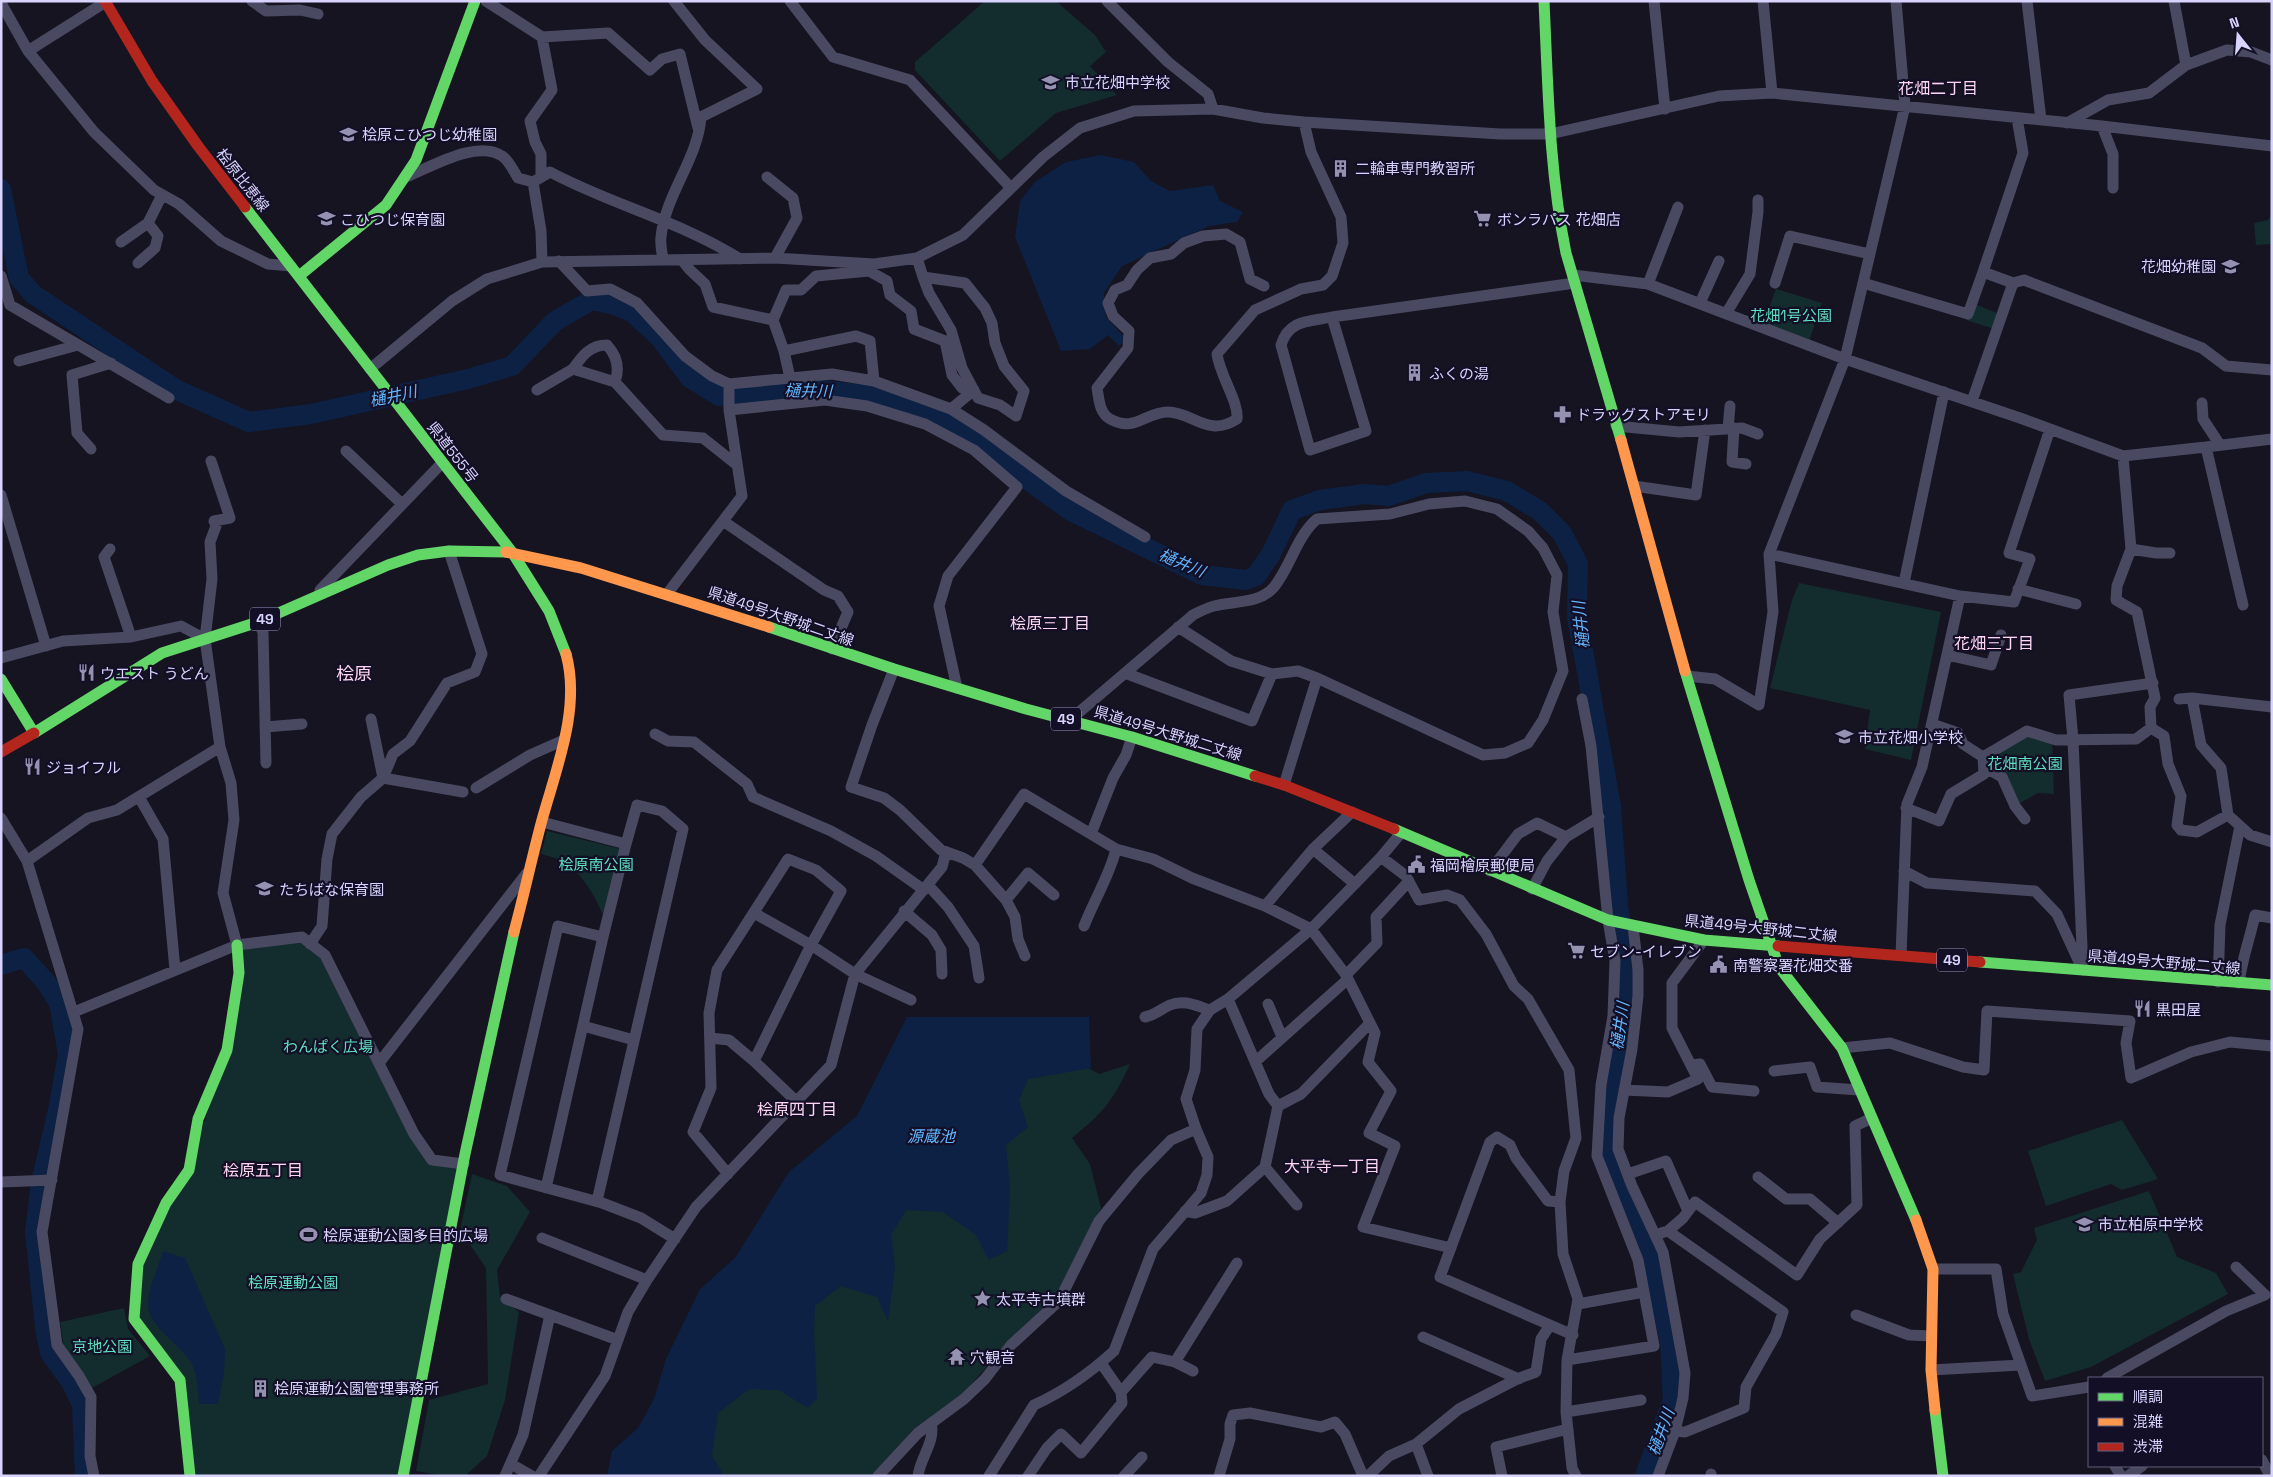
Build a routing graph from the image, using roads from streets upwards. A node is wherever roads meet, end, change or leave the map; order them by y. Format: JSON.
{"nodes":[{"id":1,"x":252,"y":1,"type":"edge"},
{"id":2,"x":475,"y":1,"type":"edge"},
{"id":3,"x":486,"y":1,"type":"edge"},
{"id":4,"x":674,"y":1,"type":"edge"},
{"id":5,"x":790,"y":1,"type":"edge"},
{"id":6,"x":1107,"y":1,"type":"edge"},
{"id":7,"x":1544,"y":1,"type":"edge"},
{"id":8,"x":1654,"y":1,"type":"edge"},
{"id":9,"x":1763,"y":1,"type":"edge"},
{"id":10,"x":1896,"y":1,"type":"edge"},
{"id":11,"x":2027,"y":1,"type":"edge"},
{"id":12,"x":2174,"y":1,"type":"edge"},
{"id":13,"x":106,"y":2,"type":"edge"},
{"id":14,"x":1,"y":3,"type":"edge"},
{"id":15,"x":318,"y":14,"type":"dead end"},
{"id":16,"x":542,"y":36,"type":"junction"},
{"id":17,"x":28,"y":51,"type":"junction"},
{"id":18,"x":2272,"y":60,"type":"edge"},
{"id":19,"x":2186,"y":65,"type":"junction"},
{"id":20,"x":1772,"y":93,"type":"junction"},
{"id":21,"x":1905,"y":106,"type":"junction"},
{"id":22,"x":1213,"y":109,"type":"junction"},
{"id":23,"x":1664,"y":109,"type":"junction"},
{"id":24,"x":2017,"y":118,"type":"junction"},
{"id":25,"x":2041,"y":120,"type":"junction"},
{"id":26,"x":1304,"y":122,"type":"junction"},
{"id":27,"x":2067,"y":123,"type":"junction"},
{"id":28,"x":2102,"y":126,"type":"junction"},
{"id":29,"x":1550,"y":134,"type":"junction"},
{"id":30,"x":700,"y":135,"type":"junction"},
{"id":31,"x":2272,"y":146,"type":"edge"},
{"id":32,"x":406,"y":177,"type":"junction"},
{"id":33,"x":767,"y":177,"type":"dead end"},
{"id":34,"x":537,"y":179,"type":"junction"},
{"id":35,"x":1011,"y":188,"type":"junction"},
{"id":36,"x":2113,"y":188,"type":"dead end"},
{"id":37,"x":162,"y":195,"type":"junction"},
{"id":38,"x":1758,"y":200,"type":"dead end"},
{"id":39,"x":1678,"y":207,"type":"dead end"},
{"id":40,"x":665,"y":219,"type":"junction"},
{"id":41,"x":148,"y":223,"type":"junction"},
{"id":42,"x":121,"y":242,"type":"dead end"},
{"id":43,"x":1870,"y":254,"type":"junction"},
{"id":44,"x":775,"y":258,"type":"junction"},
{"id":45,"x":917,"y":258,"type":"junction"},
{"id":46,"x":740,"y":259,"type":"junction"},
{"id":47,"x":662,"y":260,"type":"junction"},
{"id":48,"x":682,"y":260,"type":"junction"},
{"id":49,"x":1719,"y":260,"type":"dead end"},
{"id":50,"x":559,"y":261,"type":"junction"},
{"id":51,"x":542,"y":262,"type":"junction"},
{"id":52,"x":138,"y":263,"type":"dead end"},
{"id":53,"x":291,"y":266,"type":"junction"},
{"id":54,"x":1983,"y":272,"type":"junction"},
{"id":55,"x":1,"y":276,"type":"edge"},
{"id":56,"x":298,"y":276,"type":"junction"},
{"id":57,"x":923,"y":277,"type":"junction"},
{"id":58,"x":1574,"y":279,"type":"junction"},
{"id":59,"x":1863,"y":282,"type":"junction"},
{"id":60,"x":2013,"y":282,"type":"junction"},
{"id":61,"x":1775,"y":283,"type":"dead end"},
{"id":62,"x":1648,"y":284,"type":"junction"},
{"id":63,"x":1264,"y":286,"type":"dead end"},
{"id":64,"x":1700,"y":303,"type":"junction"},
{"id":65,"x":6,"y":307,"type":"edge"},
{"id":66,"x":1727,"y":312,"type":"junction"},
{"id":67,"x":1332,"y":317,"type":"junction"},
{"id":68,"x":773,"y":320,"type":"junction"},
{"id":69,"x":78,"y":345,"type":"junction"},
{"id":70,"x":784,"y":351,"type":"junction"},
{"id":71,"x":1845,"y":359,"type":"junction"},
{"id":72,"x":19,"y":361,"type":"dead end"},
{"id":73,"x":111,"y":363,"type":"junction"},
{"id":74,"x":370,"y":369,"type":"junction"},
{"id":75,"x":572,"y":369,"type":"junction"},
{"id":76,"x":2272,"y":370,"type":"edge"},
{"id":77,"x":790,"y":378,"type":"junction"},
{"id":78,"x":874,"y":381,"type":"junction"},
{"id":79,"x":615,"y":382,"type":"junction"},
{"id":80,"x":728,"y":387,"type":"junction"},
{"id":81,"x":962,"y":388,"type":"dead end"},
{"id":82,"x":538,"y":390,"type":"dead end"},
{"id":83,"x":974,"y":390,"type":"junction"},
{"id":84,"x":1944,"y":392,"type":"junction"},
{"id":85,"x":169,"y":398,"type":"dead end"},
{"id":86,"x":1972,"y":401,"type":"junction"},
{"id":87,"x":2202,"y":403,"type":"dead end"},
{"id":88,"x":1730,"y":406,"type":"dead end"},
{"id":89,"x":729,"y":407,"type":"junction"},
{"id":90,"x":951,"y":409,"type":"junction"},
{"id":91,"x":1616,"y":426,"type":"junction"},
{"id":92,"x":1731,"y":429,"type":"junction"},
{"id":93,"x":2050,"y":429,"type":"junction"},
{"id":94,"x":1705,"y":430,"type":"junction"},
{"id":95,"x":1758,"y":434,"type":"dead end"},
{"id":96,"x":2272,"y":439,"type":"edge"},
{"id":97,"x":2220,"y":445,"type":"junction"},
{"id":98,"x":2206,"y":447,"type":"junction"},
{"id":99,"x":91,"y":449,"type":"dead end"},
{"id":100,"x":346,"y":451,"type":"dead end"},
{"id":101,"x":2123,"y":456,"type":"junction"},
{"id":102,"x":211,"y":462,"type":"dead end"},
{"id":103,"x":442,"y":463,"type":"junction"},
{"id":104,"x":1746,"y":464,"type":"dead end"},
{"id":105,"x":737,"y":465,"type":"junction"},
{"id":106,"x":1634,"y":486,"type":"junction"},
{"id":107,"x":1,"y":495,"type":"edge"},
{"id":108,"x":402,"y":504,"type":"junction"},
{"id":109,"x":723,"y":521,"type":"junction"},
{"id":110,"x":1145,"y":537,"type":"dead end"},
{"id":111,"x":110,"y":549,"type":"dead end"},
{"id":112,"x":2131,"y":549,"type":"junction"},
{"id":113,"x":450,"y":551,"type":"junction"},
{"id":114,"x":512,"y":552,"type":"junction"},
{"id":115,"x":2170,"y":553,"type":"dead end"},
{"id":116,"x":1768,"y":554,"type":"junction"},
{"id":117,"x":1904,"y":583,"type":"junction"},
{"id":118,"x":2018,"y":589,"type":"junction"},
{"id":119,"x":667,"y":594,"type":"junction"},
{"id":120,"x":1960,"y":596,"type":"junction"},
{"id":121,"x":314,"y":597,"type":"junction"},
{"id":122,"x":2076,"y":604,"type":"dead end"},
{"id":123,"x":2242,"y":605,"type":"dead end"},
{"id":124,"x":258,"y":622,"type":"junction"},
{"id":125,"x":1178,"y":627,"type":"junction"},
{"id":126,"x":2001,"y":635,"type":"dead end"},
{"id":127,"x":131,"y":637,"type":"junction"},
{"id":128,"x":206,"y":639,"type":"junction"},
{"id":129,"x":46,"y":646,"type":"junction"},
{"id":130,"x":832,"y":649,"type":"junction"},
{"id":131,"x":1947,"y":655,"type":"junction"},
{"id":132,"x":1,"y":658,"type":"edge"},
{"id":133,"x":894,"y":670,"type":"junction"},
{"id":134,"x":1125,"y":673,"type":"junction"},
{"id":135,"x":1272,"y":674,"type":"junction"},
{"id":136,"x":1687,"y":676,"type":"junction"},
{"id":137,"x":1317,"y":678,"type":"junction"},
{"id":138,"x":1,"y":680,"type":"edge"},
{"id":139,"x":2153,"y":683,"type":"junction"},
{"id":140,"x":957,"y":688,"type":"junction"},
{"id":141,"x":2192,"y":698,"type":"junction"},
{"id":142,"x":1582,"y":699,"type":"dead end"},
{"id":143,"x":2179,"y":699,"type":"dead end"},
{"id":144,"x":2272,"y":707,"type":"edge"},
{"id":145,"x":371,"y":719,"type":"dead end"},
{"id":146,"x":1070,"y":720,"type":"junction"},
{"id":147,"x":302,"y":724,"type":"dead end"},
{"id":148,"x":1932,"y":724,"type":"junction"},
{"id":149,"x":266,"y":726,"type":"junction"},
{"id":150,"x":2151,"y":728,"type":"junction"},
{"id":151,"x":34,"y":733,"type":"junction"},
{"id":152,"x":654,"y":734,"type":"dead end"},
{"id":153,"x":1132,"y":737,"type":"junction"},
{"id":154,"x":564,"y":740,"type":"junction"},
{"id":155,"x":2073,"y":740,"type":"junction"},
{"id":156,"x":220,"y":747,"type":"junction"},
{"id":157,"x":1,"y":752,"type":"edge"},
{"id":158,"x":1983,"y":762,"type":"junction"},
{"id":159,"x":266,"y":763,"type":"dead end"},
{"id":160,"x":383,"y":778,"type":"junction"},
{"id":161,"x":1284,"y":785,"type":"junction"},
{"id":162,"x":476,"y":788,"type":"dead end"},
{"id":163,"x":462,"y":792,"type":"dead end"},
{"id":164,"x":138,"y":797,"type":"junction"},
{"id":165,"x":1906,"y":808,"type":"junction"},
{"id":166,"x":1352,"y":812,"type":"junction"},
{"id":167,"x":2228,"y":815,"type":"junction"},
{"id":168,"x":1,"y":818,"type":"edge"},
{"id":169,"x":1599,"y":818,"type":"junction"},
{"id":170,"x":2025,"y":819,"type":"dead end"},
{"id":171,"x":542,"y":822,"type":"junction"},
{"id":172,"x":2240,"y":826,"type":"junction"},
{"id":173,"x":1401,"y":833,"type":"junction"},
{"id":174,"x":1091,"y":834,"type":"junction"},
{"id":175,"x":1566,"y":837,"type":"junction"},
{"id":176,"x":2272,"y":842,"type":"edge"},
{"id":177,"x":626,"y":844,"type":"junction"},
{"id":178,"x":1116,"y":849,"type":"junction"},
{"id":179,"x":1313,"y":849,"type":"junction"},
{"id":180,"x":946,"y":852,"type":"junction"},
{"id":181,"x":1381,"y":857,"type":"junction"},
{"id":182,"x":27,"y":861,"type":"junction"},
{"id":183,"x":975,"y":865,"type":"junction"},
{"id":184,"x":529,"y":870,"type":"junction"},
{"id":185,"x":1490,"y":871,"type":"junction"},
{"id":186,"x":1904,"y":871,"type":"junction"},
{"id":187,"x":1409,"y":881,"type":"junction"},
{"id":188,"x":1355,"y":884,"type":"junction"},
{"id":189,"x":926,"y":887,"type":"junction"},
{"id":190,"x":1532,"y":889,"type":"junction"},
{"id":191,"x":1054,"y":895,"type":"dead end"},
{"id":192,"x":1006,"y":900,"type":"junction"},
{"id":193,"x":1265,"y":906,"type":"junction"},
{"id":194,"x":904,"y":911,"type":"junction"},
{"id":195,"x":754,"y":913,"type":"junction"},
{"id":196,"x":2272,"y":918,"type":"edge"},
{"id":197,"x":1608,"y":920,"type":"junction"},
{"id":198,"x":1084,"y":926,"type":"dead end"},
{"id":199,"x":1633,"y":926,"type":"junction"},
{"id":200,"x":1311,"y":929,"type":"junction"},
{"id":201,"x":603,"y":937,"type":"junction"},
{"id":202,"x":1704,"y":940,"type":"junction"},
{"id":203,"x":310,"y":944,"type":"junction"},
{"id":204,"x":237,"y":945,"type":"junction"},
{"id":205,"x":811,"y":945,"type":"junction"},
{"id":206,"x":1772,"y":946,"type":"junction"},
{"id":207,"x":1901,"y":955,"type":"junction"},
{"id":208,"x":1024,"y":956,"type":"dead end"},
{"id":209,"x":175,"y":970,"type":"junction"},
{"id":210,"x":2083,"y":970,"type":"junction"},
{"id":211,"x":855,"y":974,"type":"junction"},
{"id":212,"x":942,"y":974,"type":"dead end"},
{"id":213,"x":1347,"y":977,"type":"junction"},
{"id":214,"x":980,"y":978,"type":"dead end"},
{"id":215,"x":2218,"y":982,"type":"junction"},
{"id":216,"x":2239,"y":983,"type":"junction"},
{"id":217,"x":2272,"y":985,"type":"edge"},
{"id":218,"x":1228,"y":999,"type":"junction"},
{"id":219,"x":912,"y":1000,"type":"dead end"},
{"id":220,"x":1268,"y":1004,"type":"dead end"},
{"id":221,"x":1210,"y":1010,"type":"junction"},
{"id":222,"x":74,"y":1012,"type":"junction"},
{"id":223,"x":1145,"y":1017,"type":"dead end"},
{"id":224,"x":1370,"y":1023,"type":"junction"},
{"id":225,"x":583,"y":1026,"type":"junction"},
{"id":226,"x":710,"y":1038,"type":"junction"},
{"id":227,"x":1282,"y":1038,"type":"junction"},
{"id":228,"x":634,"y":1040,"type":"junction"},
{"id":229,"x":2272,"y":1046,"type":"edge"},
{"id":230,"x":1842,"y":1048,"type":"junction"},
{"id":231,"x":754,"y":1061,"type":"junction"},
{"id":232,"x":1255,"y":1062,"type":"junction"},
{"id":233,"x":378,"y":1063,"type":"junction"},
{"id":234,"x":1691,"y":1065,"type":"junction"},
{"id":235,"x":1774,"y":1070,"type":"dead end"},
{"id":236,"x":1624,"y":1090,"type":"junction"},
{"id":237,"x":1859,"y":1090,"type":"junction"},
{"id":238,"x":1754,"y":1091,"type":"dead end"},
{"id":239,"x":797,"y":1102,"type":"junction"},
{"id":240,"x":1278,"y":1106,"type":"junction"},
{"id":241,"x":1872,"y":1118,"type":"junction"},
{"id":242,"x":1196,"y":1129,"type":"junction"},
{"id":243,"x":464,"y":1164,"type":"junction"},
{"id":244,"x":1264,"y":1167,"type":"junction"},
{"id":245,"x":728,"y":1174,"type":"junction"},
{"id":246,"x":1628,"y":1174,"type":"junction"},
{"id":247,"x":1758,"y":1177,"type":"dead end"},
{"id":248,"x":50,"y":1180,"type":"junction"},
{"id":249,"x":1,"y":1182,"type":"edge"},
{"id":250,"x":546,"y":1188,"type":"junction"},
{"id":251,"x":1560,"y":1202,"type":"junction"},
{"id":252,"x":602,"y":1203,"type":"junction"},
{"id":253,"x":1297,"y":1205,"type":"dead end"},
{"id":254,"x":1185,"y":1211,"type":"junction"},
{"id":255,"x":1688,"y":1211,"type":"junction"},
{"id":256,"x":1838,"y":1223,"type":"junction"},
{"id":257,"x":1668,"y":1231,"type":"junction"},
{"id":258,"x":1655,"y":1236,"type":"junction"},
{"id":259,"x":542,"y":1238,"type":"dead end"},
{"id":260,"x":675,"y":1239,"type":"junction"},
{"id":261,"x":1451,"y":1248,"type":"junction"},
{"id":262,"x":1237,"y":1263,"type":"dead end"},
{"id":263,"x":2236,"y":1267,"type":"dead end"},
{"id":264,"x":1933,"y":1269,"type":"junction"},
{"id":265,"x":647,"y":1280,"type":"junction"},
{"id":266,"x":1644,"y":1292,"type":"junction"},
{"id":267,"x":2268,"y":1296,"type":"edge"},
{"id":268,"x":506,"y":1298,"type":"dead end"},
{"id":269,"x":1578,"y":1304,"type":"junction"},
{"id":270,"x":1856,"y":1315,"type":"dead end"},
{"id":271,"x":550,"y":1316,"type":"junction"},
{"id":272,"x":1550,"y":1325,"type":"junction"},
{"id":273,"x":1573,"y":1335,"type":"junction"},
{"id":274,"x":1931,"y":1336,"type":"junction"},
{"id":275,"x":1423,"y":1337,"type":"dead end"},
{"id":276,"x":618,"y":1340,"type":"junction"},
{"id":277,"x":1567,"y":1360,"type":"junction"},
{"id":278,"x":1175,"y":1362,"type":"junction"},
{"id":279,"x":1101,"y":1363,"type":"junction"},
{"id":280,"x":2021,"y":1365,"type":"junction"},
{"id":281,"x":1931,"y":1370,"type":"junction"},
{"id":282,"x":1193,"y":1371,"type":"dead end"},
{"id":283,"x":2109,"y":1377,"type":"edge"},
{"id":284,"x":1519,"y":1379,"type":"junction"},
{"id":285,"x":2088,"y":1387,"type":"edge"},
{"id":286,"x":1121,"y":1392,"type":"junction"},
{"id":287,"x":1641,"y":1400,"type":"dead end"},
{"id":288,"x":1566,"y":1412,"type":"junction"},
{"id":289,"x":931,"y":1423,"type":"junction"},
{"id":290,"x":1568,"y":1429,"type":"junction"},
{"id":291,"x":1675,"y":1431,"type":"junction"},
{"id":292,"x":1416,"y":1444,"type":"junction"},
{"id":293,"x":1142,"y":1457,"type":"dead end"},
{"id":294,"x":2263,"y":1462,"type":"edge"},
{"id":295,"x":511,"y":1464,"type":"junction"},
{"id":296,"x":2141,"y":1467,"type":"edge"},
{"id":297,"x":1573,"y":1475,"type":"edge"},
{"id":298,"x":94,"y":1476,"type":"edge"},
{"id":299,"x":190,"y":1476,"type":"edge"},
{"id":300,"x":403,"y":1476,"type":"edge"},
{"id":301,"x":505,"y":1476,"type":"edge"},
{"id":302,"x":532,"y":1476,"type":"edge"},
{"id":303,"x":539,"y":1476,"type":"edge"},
{"id":304,"x":878,"y":1476,"type":"edge"},
{"id":305,"x":918,"y":1476,"type":"edge"},
{"id":306,"x":989,"y":1476,"type":"edge"},
{"id":307,"x":1028,"y":1476,"type":"edge"},
{"id":308,"x":1124,"y":1476,"type":"edge"},
{"id":309,"x":1219,"y":1476,"type":"edge"},
{"id":310,"x":1363,"y":1476,"type":"edge"},
{"id":311,"x":1368,"y":1476,"type":"edge"},
{"id":312,"x":1428,"y":1476,"type":"edge"},
{"id":313,"x":1502,"y":1476,"type":"edge"},
{"id":314,"x":1658,"y":1476,"type":"edge"},
{"id":315,"x":1943,"y":1476,"type":"edge"},
{"id":316,"x":2128,"y":1476,"type":"edge"},
{"id":317,"x":2270,"y":1476,"type":"edge"}],
"edges":[{"from":1,"to":15,"type":"street"},
{"from":2,"to":32,"type":"street"},
{"from":3,"to":16,"type":"street"},
{"from":4,"to":30,"type":"street"},
{"from":5,"to":35,"type":"street"},
{"from":6,"to":22,"type":"street"},
{"from":7,"to":29,"type":"street"},
{"from":8,"to":23,"type":"street"},
{"from":9,"to":20,"type":"street"},
{"from":10,"to":21,"type":"street"},
{"from":11,"to":25,"type":"street"},
{"from":12,"to":19,"type":"street"},
{"from":13,"to":17,"type":"street"},
{"from":13,"to":53,"type":"street","name":"桧原比恵線"},
{"from":14,"to":17,"type":"street"},
{"from":16,"to":30,"type":"street"},
{"from":16,"to":34,"type":"street"},
{"from":17,"to":37,"type":"street"},
{"from":18,"to":19,"type":"street"},
{"from":19,"to":27,"type":"street"},
{"from":20,"to":21,"type":"street"},
{"from":20,"to":23,"type":"street"},
{"from":21,"to":24,"type":"street"},
{"from":21,"to":43,"type":"street"},
{"from":22,"to":26,"type":"street"},
{"from":22,"to":35,"type":"street"},
{"from":23,"to":29,"type":"street"},
{"from":24,"to":25,"type":"street"},
{"from":24,"to":54,"type":"street"},
{"from":25,"to":27,"type":"street"},
{"from":26,"to":29,"type":"street"},
{"from":26,"to":63,"type":"street"},
{"from":27,"to":28,"type":"street"},
{"from":28,"to":31,"type":"street"},
{"from":28,"to":36,"type":"street"},
{"from":29,"to":58,"type":"street"},
{"from":30,"to":40,"type":"street"},
{"from":32,"to":34,"type":"street"},
{"from":32,"to":56,"type":"street"},
{"from":33,"to":44,"type":"street"},
{"from":34,"to":40,"type":"street"},
{"from":34,"to":51,"type":"street"},
{"from":35,"to":45,"type":"street"},
{"from":37,"to":41,"type":"street"},
{"from":37,"to":53,"type":"street"},
{"from":38,"to":66,"type":"street"},
{"from":39,"to":62,"type":"street"},
{"from":40,"to":46,"type":"street"},
{"from":40,"to":47,"type":"street"},
{"from":41,"to":42,"type":"street"},
{"from":41,"to":52,"type":"street"},
{"from":43,"to":59,"type":"street"},
{"from":43,"to":61,"type":"street"},
{"from":44,"to":45,"type":"street"},
{"from":44,"to":46,"type":"street"},
{"from":45,"to":57,"type":"street"},
{"from":46,"to":48,"type":"street"},
{"from":47,"to":48,"type":"street"},
{"from":47,"to":50,"type":"street"},
{"from":48,"to":68,"type":"street"},
{"from":49,"to":64,"type":"street"},
{"from":50,"to":51,"type":"street"},
{"from":50,"to":80,"type":"street"},
{"from":51,"to":74,"type":"street"},
{"from":53,"to":56,"type":"street","name":"桧原比恵線"},
{"from":54,"to":59,"type":"street"},
{"from":54,"to":60,"type":"street"},
{"from":55,"to":65,"type":"street"},
{"from":56,"to":74,"type":"street","name":"桧原比恵線"},
{"from":57,"to":83,"type":"street"},
{"from":57,"to":83,"type":"street"},
{"from":58,"to":62,"type":"street"},
{"from":58,"to":67,"type":"street"},
{"from":58,"to":91,"type":"street"},
{"from":59,"to":71,"type":"street"},
{"from":60,"to":76,"type":"street"},
{"from":60,"to":86,"type":"street"},
{"from":62,"to":64,"type":"street"},
{"from":64,"to":66,"type":"street"},
{"from":65,"to":69,"type":"street"},
{"from":66,"to":71,"type":"street"},
{"from":67,"to":67,"type":"street"},
{"from":68,"to":70,"type":"street"},
{"from":68,"to":81,"type":"street"},
{"from":69,"to":72,"type":"street"},
{"from":69,"to":73,"type":"street"},
{"from":70,"to":77,"type":"street"},
{"from":70,"to":78,"type":"street"},
{"from":71,"to":84,"type":"street"},
{"from":71,"to":116,"type":"street"},
{"from":73,"to":85,"type":"street"},
{"from":73,"to":99,"type":"street"},
{"from":74,"to":103,"type":"street","name":"県道555号"},
{"from":75,"to":79,"type":"street"},
{"from":75,"to":79,"type":"street"},
{"from":75,"to":82,"type":"street"},
{"from":77,"to":78,"type":"street"},
{"from":77,"to":80,"type":"street"},
{"from":78,"to":90,"type":"street"},
{"from":79,"to":105,"type":"street"},
{"from":80,"to":89,"type":"street"},
{"from":83,"to":90,"type":"street"},
{"from":84,"to":86,"type":"street"},
{"from":84,"to":117,"type":"street"},
{"from":86,"to":93,"type":"street"},
{"from":87,"to":97,"type":"street"},
{"from":88,"to":92,"type":"street"},
{"from":89,"to":105,"type":"street"},
{"from":89,"to":140,"type":"street"},
{"from":90,"to":110,"type":"street"},
{"from":91,"to":94,"type":"street"},
{"from":91,"to":106,"type":"street"},
{"from":92,"to":94,"type":"street"},
{"from":92,"to":95,"type":"street"},
{"from":92,"to":104,"type":"street"},
{"from":93,"to":101,"type":"street"},
{"from":93,"to":118,"type":"street"},
{"from":94,"to":106,"type":"street"},
{"from":96,"to":97,"type":"street"},
{"from":97,"to":98,"type":"street"},
{"from":98,"to":101,"type":"street"},
{"from":98,"to":123,"type":"street"},
{"from":100,"to":108,"type":"street"},
{"from":101,"to":112,"type":"street"},
{"from":102,"to":128,"type":"street"},
{"from":103,"to":108,"type":"street"},
{"from":103,"to":114,"type":"street","name":"県道555号"},
{"from":105,"to":109,"type":"street"},
{"from":106,"to":136,"type":"street"},
{"from":107,"to":129,"type":"street"},
{"from":108,"to":121,"type":"street"},
{"from":109,"to":119,"type":"street"},
{"from":109,"to":130,"type":"street"},
{"from":111,"to":127,"type":"street"},
{"from":112,"to":115,"type":"street"},
{"from":112,"to":139,"type":"street"},
{"from":113,"to":114,"type":"street","name":"県道49号大野城二丈線","number":"49"},
{"from":113,"to":121,"type":"street","name":"県道49号大野城二丈線","number":"49"},
{"from":113,"to":160,"type":"street"},
{"from":114,"to":119,"type":"street","name":"県道49号大野城二丈線","number":"49"},
{"from":114,"to":154,"type":"street","name":"県道555号"},
{"from":116,"to":117,"type":"street"},
{"from":116,"to":136,"type":"street"},
{"from":117,"to":120,"type":"street"},
{"from":118,"to":120,"type":"street"},
{"from":118,"to":122,"type":"street"},
{"from":119,"to":130,"type":"street","name":"県道49号大野城二丈線","number":"49"},
{"from":120,"to":131,"type":"street"},
{"from":121,"to":124,"type":"street","name":"県道49号大野城二丈線","number":"49"},
{"from":124,"to":128,"type":"street","name":"県道49号大野城二丈線","number":"49"},
{"from":124,"to":149,"type":"street"},
{"from":125,"to":134,"type":"street"},
{"from":125,"to":135,"type":"street"},
{"from":125,"to":137,"type":"street"},
{"from":126,"to":131,"type":"street"},
{"from":127,"to":128,"type":"street"},
{"from":127,"to":129,"type":"street"},
{"from":128,"to":151,"type":"street","name":"県道49号大野城二丈線","number":"49"},
{"from":128,"to":156,"type":"street"},
{"from":129,"to":132,"type":"street"},
{"from":130,"to":133,"type":"street","name":"県道49号大野城二丈線","number":"49"},
{"from":131,"to":148,"type":"street"},
{"from":133,"to":140,"type":"street","name":"県道49号大野城二丈線","number":"49"},
{"from":133,"to":180,"type":"street"},
{"from":134,"to":135,"type":"street"},
{"from":134,"to":146,"type":"street"},
{"from":135,"to":137,"type":"street"},
{"from":136,"to":206,"type":"street"},
{"from":137,"to":161,"type":"street"},
{"from":138,"to":151,"type":"street"},
{"from":139,"to":150,"type":"street"},
{"from":139,"to":155,"type":"street"},
{"from":140,"to":146,"type":"street","name":"県道49号大野城二丈線","number":"49"},
{"from":141,"to":143,"type":"street"},
{"from":141,"to":144,"type":"street"},
{"from":141,"to":167,"type":"street"},
{"from":142,"to":169,"type":"street"},
{"from":145,"to":160,"type":"street"},
{"from":146,"to":153,"type":"street","name":"県道49号大野城二丈線","number":"49"},
{"from":147,"to":149,"type":"street"},
{"from":148,"to":158,"type":"street"},
{"from":148,"to":165,"type":"street"},
{"from":149,"to":159,"type":"street"},
{"from":150,"to":155,"type":"street"},
{"from":150,"to":167,"type":"street"},
{"from":151,"to":157,"type":"street","number":"49"},
{"from":152,"to":189,"type":"street"},
{"from":153,"to":161,"type":"street","name":"県道49号大野城二丈線","number":"49"},
{"from":153,"to":174,"type":"street"},
{"from":154,"to":162,"type":"street"},
{"from":154,"to":171,"type":"street","name":"県道555号"},
{"from":155,"to":158,"type":"street"},
{"from":155,"to":210,"type":"street"},
{"from":156,"to":164,"type":"street"},
{"from":156,"to":204,"type":"street"},
{"from":158,"to":165,"type":"street"},
{"from":158,"to":170,"type":"street"},
{"from":160,"to":163,"type":"street"},
{"from":160,"to":203,"type":"street"},
{"from":161,"to":166,"type":"street","name":"県道49号大野城二丈線","number":"49"},
{"from":164,"to":182,"type":"street"},
{"from":164,"to":209,"type":"street"},
{"from":165,"to":186,"type":"street"},
{"from":166,"to":173,"type":"street","name":"県道49号大野城二丈線","number":"49"},
{"from":166,"to":179,"type":"street"},
{"from":167,"to":172,"type":"street"},
{"from":168,"to":182,"type":"street"},
{"from":169,"to":175,"type":"street"},
{"from":169,"to":197,"type":"street"},
{"from":171,"to":177,"type":"street"},
{"from":171,"to":184,"type":"street","name":"県道555号"},
{"from":172,"to":176,"type":"street"},
{"from":172,"to":215,"type":"street"},
{"from":173,"to":181,"type":"street"},
{"from":173,"to":185,"type":"street","name":"県道49号大野城二丈線","number":"49"},
{"from":174,"to":178,"type":"street"},
{"from":174,"to":183,"type":"street"},
{"from":175,"to":185,"type":"street"},
{"from":175,"to":190,"type":"street"},
{"from":177,"to":201,"type":"street"},
{"from":177,"to":228,"type":"street"},
{"from":178,"to":193,"type":"street"},
{"from":178,"to":198,"type":"street"},
{"from":179,"to":188,"type":"street"},
{"from":179,"to":193,"type":"street"},
{"from":180,"to":183,"type":"street"},
{"from":180,"to":189,"type":"street"},
{"from":181,"to":187,"type":"street"},
{"from":181,"to":188,"type":"street"},
{"from":182,"to":222,"type":"street"},
{"from":183,"to":192,"type":"street"},
{"from":184,"to":233,"type":"street"},
{"from":184,"to":243,"type":"street","name":"県道555号"},
{"from":185,"to":190,"type":"street","name":"県道49号大野城二丈線","number":"49"},
{"from":186,"to":207,"type":"street"},
{"from":186,"to":210,"type":"street"},
{"from":187,"to":213,"type":"street"},
{"from":187,"to":251,"type":"street"},
{"from":188,"to":200,"type":"street"},
{"from":189,"to":194,"type":"street"},
{"from":189,"to":214,"type":"street"},
{"from":190,"to":197,"type":"street","name":"県道49号大野城二丈線","number":"49"},
{"from":191,"to":192,"type":"street"},
{"from":192,"to":208,"type":"street"},
{"from":193,"to":200,"type":"street"},
{"from":194,"to":211,"type":"street"},
{"from":194,"to":212,"type":"street"},
{"from":195,"to":205,"type":"street"},
{"from":195,"to":205,"type":"street"},
{"from":195,"to":226,"type":"street"},
{"from":196,"to":216,"type":"street"},
{"from":197,"to":199,"type":"street","name":"県道49号大野城二丈線","number":"49"},
{"from":197,"to":266,"type":"street"},
{"from":199,"to":202,"type":"street","name":"県道49号大野城二丈線","number":"49"},
{"from":199,"to":236,"type":"street"},
{"from":200,"to":213,"type":"street"},
{"from":200,"to":218,"type":"street"},
{"from":201,"to":225,"type":"street"},
{"from":201,"to":250,"type":"street"},
{"from":202,"to":206,"type":"street","name":"県道49号大野城二丈線","number":"49"},
{"from":202,"to":234,"type":"street"},
{"from":203,"to":204,"type":"street"},
{"from":203,"to":233,"type":"street"},
{"from":204,"to":209,"type":"street"},
{"from":204,"to":299,"type":"street"},
{"from":205,"to":211,"type":"street"},
{"from":205,"to":231,"type":"street"},
{"from":206,"to":207,"type":"street","name":"県道49号大野城二丈線","number":"49"},
{"from":206,"to":230,"type":"street"},
{"from":207,"to":210,"type":"street","name":"県道49号大野城二丈線","number":"49"},
{"from":209,"to":222,"type":"street"},
{"from":210,"to":215,"type":"street","name":"県道49号大野城二丈線","number":"49"},
{"from":211,"to":219,"type":"street"},
{"from":211,"to":239,"type":"street"},
{"from":213,"to":224,"type":"street"},
{"from":213,"to":227,"type":"street"},
{"from":215,"to":216,"type":"street","name":"県道49号大野城二丈線","number":"49"},
{"from":216,"to":217,"type":"street","name":"県道49号大野城二丈線","number":"49"},
{"from":218,"to":221,"type":"street"},
{"from":218,"to":232,"type":"street"},
{"from":220,"to":227,"type":"street"},
{"from":221,"to":223,"type":"street"},
{"from":221,"to":242,"type":"street"},
{"from":222,"to":248,"type":"street"},
{"from":224,"to":240,"type":"street"},
{"from":224,"to":261,"type":"street"},
{"from":225,"to":228,"type":"street"},
{"from":225,"to":250,"type":"street"},
{"from":226,"to":231,"type":"street"},
{"from":226,"to":245,"type":"street"},
{"from":227,"to":232,"type":"street"},
{"from":228,"to":252,"type":"street"},
{"from":229,"to":230,"type":"street"},
{"from":230,"to":237,"type":"street"},
{"from":231,"to":239,"type":"street"},
{"from":232,"to":240,"type":"street"},
{"from":233,"to":243,"type":"street"},
{"from":234,"to":236,"type":"street"},
{"from":234,"to":238,"type":"street"},
{"from":235,"to":237,"type":"street"},
{"from":236,"to":246,"type":"street"},
{"from":237,"to":241,"type":"street"},
{"from":239,"to":245,"type":"street"},
{"from":240,"to":244,"type":"street"},
{"from":241,"to":256,"type":"street"},
{"from":241,"to":264,"type":"street"},
{"from":242,"to":254,"type":"street"},
{"from":242,"to":289,"type":"street"},
{"from":243,"to":300,"type":"street","name":"県道555号"},
{"from":244,"to":253,"type":"street"},
{"from":244,"to":254,"type":"street"},
{"from":245,"to":260,"type":"street"},
{"from":246,"to":255,"type":"street"},
{"from":246,"to":258,"type":"street"},
{"from":247,"to":256,"type":"street"},
{"from":248,"to":249,"type":"street"},
{"from":248,"to":298,"type":"street"},
{"from":250,"to":252,"type":"street"},
{"from":251,"to":261,"type":"street"},
{"from":251,"to":269,"type":"street"},
{"from":252,"to":260,"type":"street"},
{"from":254,"to":279,"type":"street"},
{"from":255,"to":256,"type":"street"},
{"from":255,"to":257,"type":"street"},
{"from":257,"to":258,"type":"street"},
{"from":257,"to":291,"type":"street"},
{"from":258,"to":291,"type":"street"},
{"from":259,"to":265,"type":"street"},
{"from":260,"to":265,"type":"street"},
{"from":261,"to":272,"type":"street"},
{"from":262,"to":278,"type":"street"},
{"from":263,"to":267,"type":"street"},
{"from":264,"to":274,"type":"street"},
{"from":264,"to":280,"type":"street"},
{"from":265,"to":276,"type":"street"},
{"from":266,"to":269,"type":"street"},
{"from":266,"to":277,"type":"street"},
{"from":267,"to":283,"type":"street"},
{"from":268,"to":271,"type":"street"},
{"from":269,"to":273,"type":"street"},
{"from":270,"to":274,"type":"street"},
{"from":271,"to":276,"type":"street"},
{"from":271,"to":295,"type":"street"},
{"from":272,"to":273,"type":"street"},
{"from":272,"to":284,"type":"street"},
{"from":273,"to":277,"type":"street"},
{"from":274,"to":281,"type":"street"},
{"from":275,"to":284,"type":"street"},
{"from":276,"to":303,"type":"street"},
{"from":277,"to":288,"type":"street"},
{"from":278,"to":282,"type":"street"},
{"from":278,"to":286,"type":"street"},
{"from":279,"to":286,"type":"street"},
{"from":279,"to":306,"type":"street"},
{"from":280,"to":281,"type":"street"},
{"from":280,"to":285,"type":"street"},
{"from":281,"to":315,"type":"street"},
{"from":284,"to":292,"type":"street"},
{"from":286,"to":307,"type":"street"},
{"from":287,"to":288,"type":"street"},
{"from":288,"to":290,"type":"street"},
{"from":289,"to":304,"type":"street"},
{"from":289,"to":305,"type":"street"},
{"from":290,"to":297,"type":"street"},
{"from":290,"to":313,"type":"street"},
{"from":291,"to":314,"type":"street"},
{"from":292,"to":311,"type":"street"},
{"from":292,"to":312,"type":"street"},
{"from":293,"to":308,"type":"street"},
{"from":294,"to":317,"type":"street"},
{"from":295,"to":301,"type":"street"},
{"from":295,"to":302,"type":"street"},
{"from":296,"to":316,"type":"street"},
{"from":309,"to":310,"type":"street"}]}
